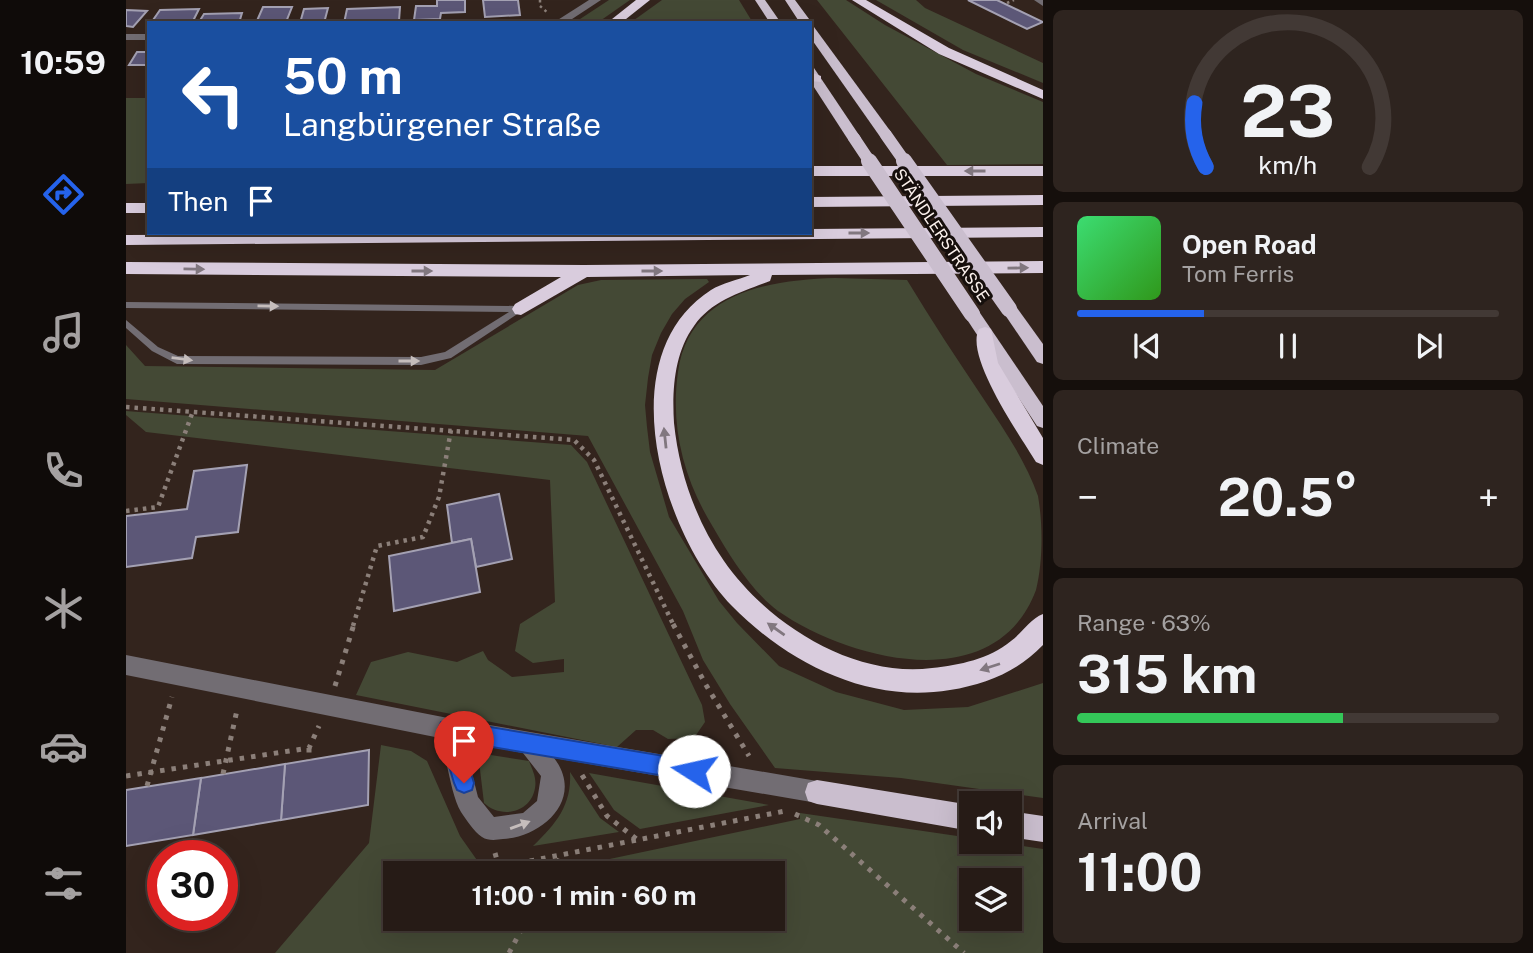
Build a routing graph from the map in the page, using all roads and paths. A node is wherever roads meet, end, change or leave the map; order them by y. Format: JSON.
{"nodes":[{"id":1,"x":596,"y":0,"type":"edge"},
{"id":2,"x":644,"y":0,"type":"edge"},
{"id":3,"x":760,"y":0,"type":"edge"},
{"id":4,"x":790,"y":0,"type":"edge"},
{"id":5,"x":858,"y":0,"type":"edge"},
{"id":6,"x":1014,"y":0,"type":"edge"},
{"id":7,"x":1006,"y":3,"type":"dead end"},
{"id":8,"x":561,"y":21,"type":"edge"},
{"id":9,"x":616,"y":21,"type":"edge"},
{"id":10,"x":775,"y":21,"type":"edge"},
{"id":11,"x":805,"y":21,"type":"edge"},
{"id":12,"x":812,"y":32,"type":"edge"},
{"id":13,"x":126,"y":37,"type":"edge"},
{"id":14,"x":147,"y":37,"type":"edge"},
{"id":15,"x":812,"y":76,"type":"edge"},
{"id":16,"x":1043,"y":95,"type":"edge"},
{"id":17,"x":812,"y":171,"type":"edge"},
{"id":18,"x":1043,"y":171,"type":"edge"},
{"id":19,"x":1043,"y":200,"type":"edge"},
{"id":20,"x":812,"y":202,"type":"edge"},
{"id":21,"x":126,"y":208,"type":"edge"},
{"id":22,"x":147,"y":208,"type":"edge"},
{"id":23,"x":1043,"y":232,"type":"edge"},
{"id":24,"x":812,"y":234,"type":"edge"},
{"id":25,"x":699,"y":235,"type":"edge"},
{"id":26,"x":126,"y":240,"type":"edge"},
{"id":27,"x":1043,"y":267,"type":"edge"},
{"id":28,"x":126,"y":268,"type":"edge"},
{"id":29,"x":803,"y":270,"type":"junction"},
{"id":30,"x":584,"y":271,"type":"junction"},
{"id":31,"x":126,"y":305,"type":"edge"},
{"id":32,"x":521,"y":309,"type":"junction"},
{"id":33,"x":126,"y":323,"type":"edge"},
{"id":34,"x":985,"y":334,"type":"junction"},
{"id":35,"x":1043,"y":357,"type":"edge"},
{"id":36,"x":126,"y":407,"type":"edge"},
{"id":37,"x":193,"y":411,"type":"junction"},
{"id":38,"x":1043,"y":421,"type":"edge"},
{"id":39,"x":451,"y":430,"type":"junction"},
{"id":40,"x":1043,"y":456,"type":"edge"},
{"id":41,"x":126,"y":511,"type":"edge"},
{"id":42,"x":1043,"y":626,"type":"edge"},
{"id":43,"x":126,"y":666,"type":"edge"},
{"id":44,"x":181,"y":675,"type":"junction"},
{"id":45,"x":246,"y":688,"type":"junction"},
{"id":46,"x":329,"y":705,"type":"junction"},
{"id":47,"x":448,"y":729,"type":"junction"},
{"id":48,"x":529,"y":743,"type":"junction"},
{"id":49,"x":309,"y":748,"type":"junction"},
{"id":50,"x":573,"y":750,"type":"junction"},
{"id":51,"x":309,"y":760,"type":"dead end"},
{"id":52,"x":226,"y":761,"type":"junction"},
{"id":53,"x":149,"y":772,"type":"junction"},
{"id":54,"x":223,"y":774,"type":"dead end"},
{"id":55,"x":126,"y":776,"type":"edge"},
{"id":56,"x":768,"y":784,"type":"junction"},
{"id":57,"x":147,"y":786,"type":"dead end"},
{"id":58,"x":817,"y":792,"type":"joint"},
{"id":59,"x":788,"y":811,"type":"junction"},
{"id":60,"x":959,"y":815,"type":"edge"},
{"id":61,"x":1022,"y":826,"type":"edge"},
{"id":62,"x":488,"y":828,"type":"junction"},
{"id":63,"x":1043,"y":830,"type":"edge"},
{"id":64,"x":640,"y":841,"type":"junction"},
{"id":65,"x":561,"y":856,"type":"junction"},
{"id":66,"x":558,"y":861,"type":"edge"},
{"id":67,"x":521,"y":931,"type":"edge"},
{"id":68,"x":509,"y":953,"type":"edge"},
{"id":69,"x":964,"y":953,"type":"edge"}],
"edges":[{"from":1,"to":8,"type":"street"},
{"from":2,"to":9,"type":"highway"},
{"from":3,"to":10,"type":"highway"},
{"from":4,"to":11,"type":"highway"},
{"from":5,"to":16,"type":"highway"},
{"from":6,"to":7,"type":"path"},
{"from":12,"to":35,"type":"highway","name":"STÄNDLERSTRASSE","bridge":true},
{"from":13,"to":14,"type":"street"},
{"from":15,"to":34,"type":"highway","name":"STÄNDLERSTRASSE","bridge":true},
{"from":18,"to":17,"type":"highway","one_way":true},
{"from":19,"to":20,"type":"highway"},
{"from":21,"to":22,"type":"highway"},
{"from":24,"to":23,"type":"highway","one_way":true},
{"from":26,"to":25,"type":"highway","one_way":true},
{"from":29,"to":27,"type":"highway","one_way":true},
{"from":28,"to":30,"type":"highway","one_way":true},
{"from":30,"to":29,"type":"highway","one_way":true},
{"from":42,"to":29,"type":"highway","one_way":true},
{"from":30,"to":32,"type":"highway"},
{"from":31,"to":32,"type":"lane","one_way":true},
{"from":33,"to":32,"type":"lane","one_way":true},
{"from":34,"to":38,"type":"highway","name":"STÄNDLERSTRASSE"},
{"from":34,"to":40,"type":"highway"},
{"from":36,"to":37,"type":"path"},
{"from":37,"to":39,"type":"path"},
{"from":37,"to":41,"type":"path"},
{"from":39,"to":46,"type":"path"},
{"from":39,"to":56,"type":"path"},
{"from":43,"to":44,"type":"street"},
{"from":44,"to":45,"type":"street"},
{"from":44,"to":53,"type":"path"},
{"from":45,"to":46,"type":"street"},
{"from":45,"to":52,"type":"path"},
{"from":46,"to":47,"type":"street"},
{"from":46,"to":49,"type":"path"},
{"from":47,"to":48,"type":"street"},
{"from":47,"to":62,"type":"street"},
{"from":48,"to":50,"type":"street"},
{"from":62,"to":48,"type":"street","one_way":true},
{"from":49,"to":51,"type":"path"},
{"from":49,"to":52,"type":"path"},
{"from":50,"to":56,"type":"street"},
{"from":50,"to":64,"type":"path"},
{"from":52,"to":53,"type":"path"},
{"from":52,"to":54,"type":"path"},
{"from":53,"to":55,"type":"path"},
{"from":53,"to":57,"type":"path"},
{"from":56,"to":58,"type":"street"},
{"from":56,"to":59,"type":"path"},
{"from":58,"to":60,"type":"highway"},
{"from":59,"to":64,"type":"path"},
{"from":59,"to":69,"type":"path"},
{"from":61,"to":63,"type":"highway"},
{"from":62,"to":65,"type":"path"},
{"from":64,"to":65,"type":"path"},
{"from":65,"to":66,"type":"path"},
{"from":67,"to":68,"type":"path"}]}
